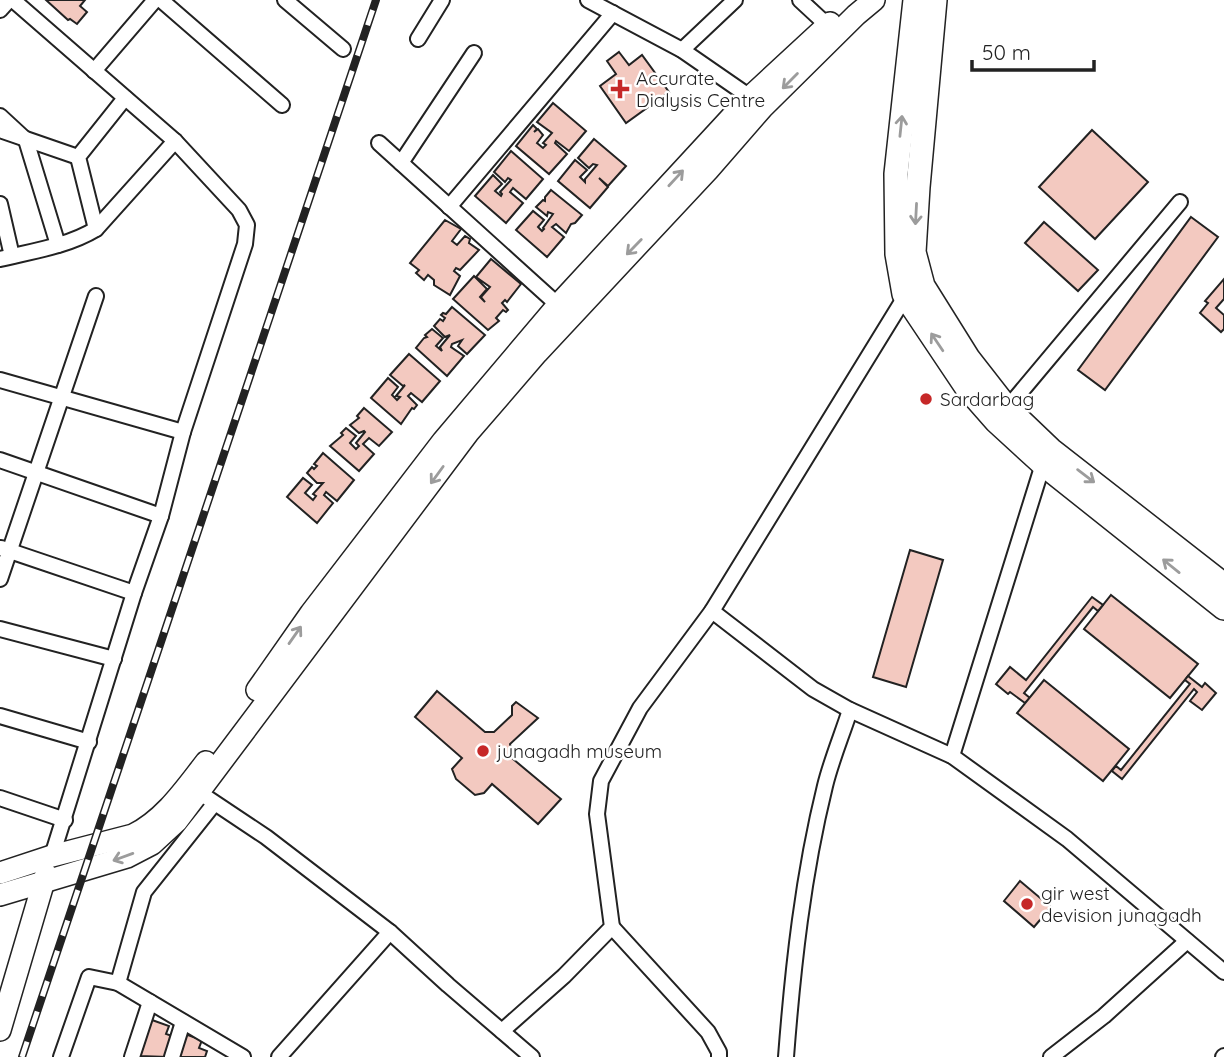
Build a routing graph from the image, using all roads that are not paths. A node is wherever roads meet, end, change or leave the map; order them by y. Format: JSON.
{"nodes":[{"id":1,"x":11,"y":0,"type":"edge"},
{"id":2,"x":155,"y":0,"type":"edge"},
{"id":3,"x":161,"y":0,"type":"edge"},
{"id":4,"x":285,"y":0,"type":"edge"},
{"id":5,"x":442,"y":0,"type":"edge"},
{"id":6,"x":589,"y":0,"type":"edge"},
{"id":7,"x":735,"y":0,"type":"edge"},
{"id":8,"x":800,"y":0,"type":"edge"},
{"id":9,"x":855,"y":0,"type":"edge"},
{"id":10,"x":874,"y":0,"type":"edge"},
{"id":11,"x":915,"y":0,"type":"edge"},
{"id":12,"x":935,"y":0,"type":"edge"},
{"id":13,"x":0,"y":10,"type":"edge"},
{"id":14,"x":613,"y":13,"type":"junction"},
{"id":15,"x":827,"y":25,"type":"junction"},
{"id":16,"x":418,"y":39,"type":"dead end"},
{"id":17,"x":343,"y":49,"type":"dead end"},
{"id":18,"x":682,"y":50,"type":"junction"},
{"id":19,"x":474,"y":52,"type":"dead end"},
{"id":20,"x":94,"y":71,"type":"junction"},
{"id":21,"x":750,"y":97,"type":"junction"},
{"id":22,"x":125,"y":98,"type":"junction"},
{"id":23,"x":282,"y":105,"type":"dead end"},
{"id":24,"x":0,"y":116,"type":"edge"},
{"id":25,"x":0,"y":130,"type":"edge"},
{"id":26,"x":26,"y":139,"type":"junction"},
{"id":27,"x":174,"y":141,"type":"junction"},
{"id":28,"x":379,"y":143,"type":"dead end"},
{"id":29,"x":78,"y":157,"type":"junction"},
{"id":30,"x":401,"y":163,"type":"junction"},
{"id":31,"x":1180,"y":202,"type":"dead end"},
{"id":32,"x":0,"y":204,"type":"edge"},
{"id":33,"x":449,"y":207,"type":"junction"},
{"id":34,"x":96,"y":229,"type":"junction"},
{"id":35,"x":58,"y":245,"type":"junction"},
{"id":36,"x":6,"y":257,"type":"edge"},
{"id":37,"x":913,"y":288,"type":"junction"},
{"id":38,"x":96,"y":296,"type":"dead end"},
{"id":39,"x":558,"y":304,"type":"junction"},
{"id":40,"x":0,"y":380,"type":"edge"},
{"id":41,"x":61,"y":398,"type":"junction"},
{"id":42,"x":1001,"y":414,"type":"junction"},
{"id":43,"x":183,"y":432,"type":"junction"},
{"id":44,"x":0,"y":460,"type":"edge"},
{"id":45,"x":1043,"y":464,"type":"junction"},
{"id":46,"x":36,"y":472,"type":"junction"},
{"id":47,"x":161,"y":516,"type":"junction"},
{"id":48,"x":5,"y":549,"type":"edge"},
{"id":49,"x":0,"y":579,"type":"edge"},
{"id":50,"x":1224,"y":585,"type":"edge"},
{"id":51,"x":134,"y":593,"type":"junction"},
{"id":52,"x":1224,"y":608,"type":"edge"},
{"id":53,"x":712,"y":611,"type":"junction"},
{"id":54,"x":0,"y":629,"type":"edge"},
{"id":55,"x":114,"y":659,"type":"junction"},
{"id":56,"x":850,"y":710,"type":"junction"},
{"id":57,"x":0,"y":716,"type":"edge"},
{"id":58,"x":89,"y":742,"type":"junction"},
{"id":59,"x":952,"y":756,"type":"junction"},
{"id":60,"x":0,"y":797,"type":"edge"},
{"id":61,"x":207,"y":798,"type":"junction"},
{"id":62,"x":65,"y":820,"type":"junction"},
{"id":63,"x":52,"y":856,"type":"junction"},
{"id":64,"x":0,"y":873,"type":"edge"},
{"id":65,"x":43,"y":883,"type":"junction"},
{"id":66,"x":0,"y":895,"type":"edge"},
{"id":67,"x":612,"y":926,"type":"junction"},
{"id":68,"x":390,"y":932,"type":"junction"},
{"id":69,"x":1187,"y":941,"type":"junction"},
{"id":70,"x":1224,"y":972,"type":"edge"},
{"id":71,"x":118,"y":983,"type":"junction"},
{"id":72,"x":150,"y":1003,"type":"junction"},
{"id":73,"x":184,"y":1022,"type":"junction"},
{"id":74,"x":0,"y":1030,"type":"edge"},
{"id":75,"x":502,"y":1031,"type":"junction"},
{"id":76,"x":240,"y":1056,"type":"edge"},
{"id":77,"x":61,"y":1057,"type":"edge"},
{"id":78,"x":132,"y":1057,"type":"edge"},
{"id":79,"x":172,"y":1057,"type":"edge"},
{"id":80,"x":279,"y":1057,"type":"edge"},
{"id":81,"x":532,"y":1057,"type":"edge"},
{"id":82,"x":719,"y":1057,"type":"edge"},
{"id":83,"x":786,"y":1057,"type":"edge"},
{"id":84,"x":1051,"y":1057,"type":"edge"}],
"edges":[{"from":1,"to":13,"type":"street"},
{"from":1,"to":20,"type":"street"},
{"from":2,"to":20,"type":"street"},
{"from":3,"to":23,"type":"street"},
{"from":4,"to":17,"type":"street"},
{"from":5,"to":16,"type":"street"},
{"from":6,"to":14,"type":"street"},
{"from":7,"to":18,"type":"street"},
{"from":8,"to":15,"type":"street"},
{"from":9,"to":15,"type":"main road"},
{"from":10,"to":61,"type":"main road","one_way":true},
{"from":37,"to":11,"type":"main road","one_way":true},
{"from":12,"to":37,"type":"main road","one_way":true},
{"from":14,"to":18,"type":"street"},
{"from":14,"to":33,"type":"street"},
{"from":15,"to":21,"type":"main road"},
{"from":18,"to":21,"type":"street"},
{"from":19,"to":30,"type":"street"},
{"from":20,"to":22,"type":"street"},
{"from":39,"to":21,"type":"main road","one_way":true},
{"from":22,"to":27,"type":"street"},
{"from":22,"to":29,"type":"street"},
{"from":24,"to":26,"type":"street"},
{"from":25,"to":26,"type":"street"},
{"from":26,"to":29,"type":"street"},
{"from":26,"to":35,"type":"street"},
{"from":27,"to":34,"type":"street"},
{"from":27,"to":43,"type":"street"},
{"from":28,"to":30,"type":"street"},
{"from":29,"to":34,"type":"street"},
{"from":30,"to":33,"type":"street"},
{"from":31,"to":42,"type":"street"},
{"from":32,"to":36,"type":"street"},
{"from":33,"to":39,"type":"street"},
{"from":34,"to":35,"type":"street"},
{"from":35,"to":36,"type":"street"},
{"from":37,"to":42,"type":"main road"},
{"from":37,"to":53,"type":"street"},
{"from":38,"to":41,"type":"street"},
{"from":63,"to":39,"type":"main road","one_way":true},
{"from":40,"to":41,"type":"street"},
{"from":41,"to":43,"type":"street"},
{"from":41,"to":46,"type":"street"},
{"from":42,"to":45,"type":"main road"},
{"from":42,"to":50,"type":"main road","one_way":true},
{"from":43,"to":47,"type":"street"},
{"from":44,"to":46,"type":"street"},
{"from":52,"to":45,"type":"main road","one_way":true},
{"from":45,"to":59,"type":"street"},
{"from":46,"to":47,"type":"street"},
{"from":46,"to":48,"type":"street"},
{"from":47,"to":51,"type":"street"},
{"from":48,"to":49,"type":"street"},
{"from":48,"to":51,"type":"street"},
{"from":51,"to":55,"type":"street"},
{"from":53,"to":56,"type":"street"},
{"from":53,"to":67,"type":"street"},
{"from":54,"to":55,"type":"street"},
{"from":55,"to":58,"type":"street"},
{"from":56,"to":59,"type":"street"},
{"from":56,"to":83,"type":"street"},
{"from":57,"to":58,"type":"street"},
{"from":58,"to":62,"type":"street"},
{"from":59,"to":69,"type":"street"},
{"from":60,"to":62,"type":"street"},
{"from":61,"to":65,"type":"main road","one_way":true},
{"from":61,"to":68,"type":"street"},
{"from":61,"to":71,"type":"street"},
{"from":62,"to":63,"type":"street"},
{"from":63,"to":64,"type":"main road"},
{"from":63,"to":65,"type":"main road"},
{"from":65,"to":66,"type":"main road"},
{"from":65,"to":74,"type":"main road"},
{"from":67,"to":75,"type":"street"},
{"from":67,"to":82,"type":"street"},
{"from":68,"to":75,"type":"street"},
{"from":68,"to":80,"type":"street"},
{"from":69,"to":70,"type":"street"},
{"from":69,"to":84,"type":"street"},
{"from":71,"to":72,"type":"street"},
{"from":71,"to":77,"type":"street"},
{"from":72,"to":73,"type":"street"},
{"from":72,"to":78,"type":"street"},
{"from":73,"to":76,"type":"street"},
{"from":73,"to":79,"type":"street"},
{"from":75,"to":81,"type":"street"}]}
